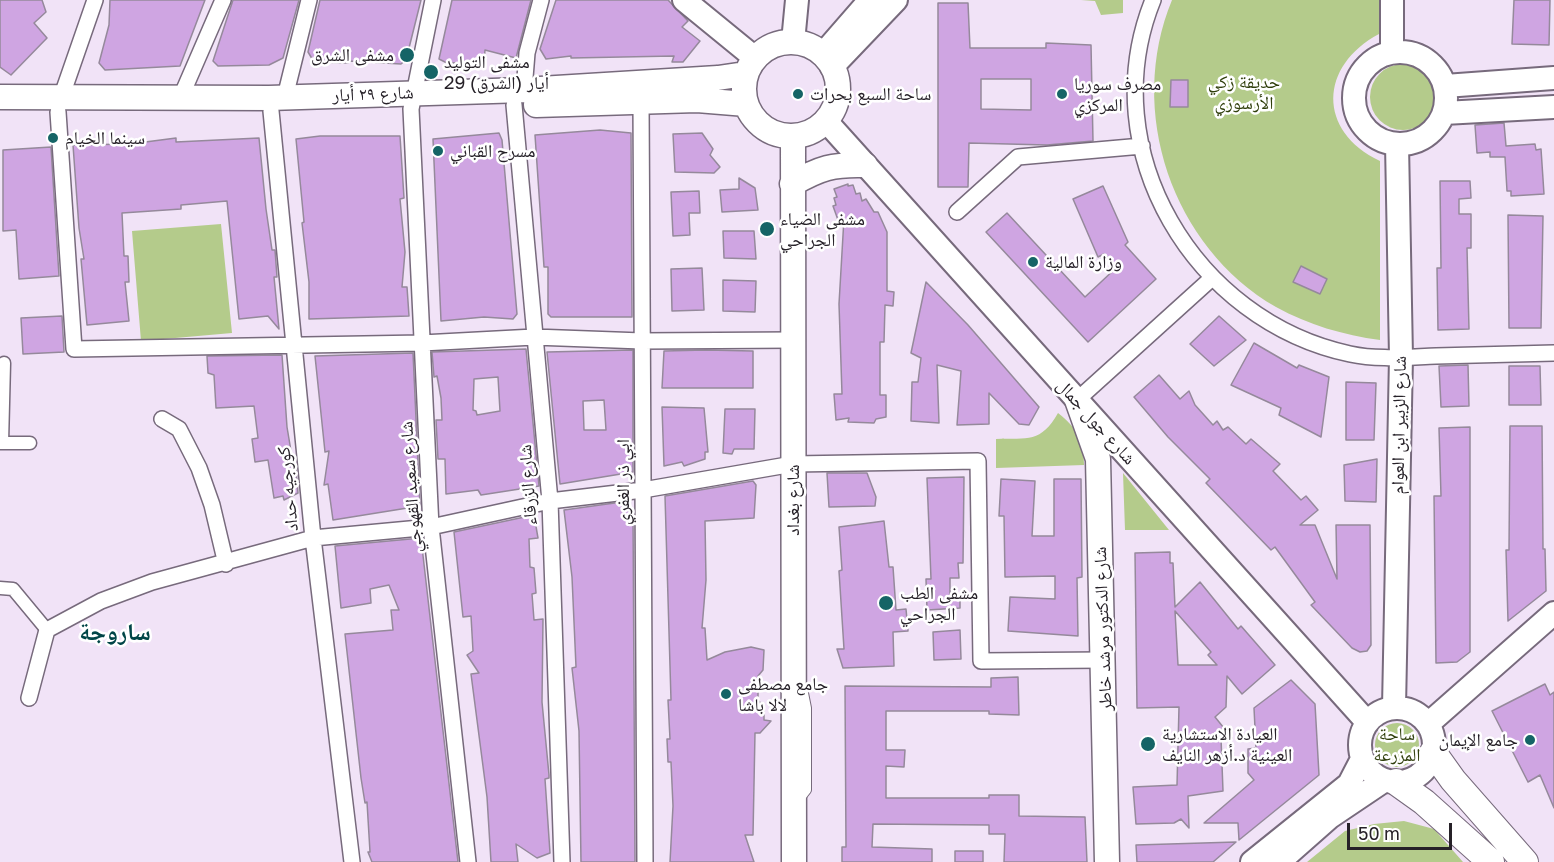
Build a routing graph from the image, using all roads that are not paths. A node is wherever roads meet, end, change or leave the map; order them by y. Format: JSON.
{"nodes":[{"id":1,"x":95,"y":0,"type":"edge"},
{"id":2,"x":223,"y":0,"type":"edge"},
{"id":3,"x":309,"y":0,"type":"edge"},
{"id":4,"x":433,"y":0,"type":"edge"},
{"id":5,"x":541,"y":0,"type":"edge"},
{"id":6,"x":684,"y":0,"type":"edge"},
{"id":7,"x":797,"y":0,"type":"edge"},
{"id":8,"x":870,"y":0,"type":"edge"},
{"id":9,"x":896,"y":0,"type":"edge"},
{"id":10,"x":1153,"y":0,"type":"edge"},
{"id":11,"x":1392,"y":0,"type":"edge"},
{"id":12,"x":793,"y":42,"type":"junction"},
{"id":13,"x":1392,"y":52,"type":"junction"},
{"id":14,"x":828,"y":60,"type":"junction"},
{"id":15,"x":750,"y":66,"type":"junction"},
{"id":16,"x":1554,"y":78,"type":"edge"},
{"id":17,"x":1445,"y":86,"type":"junction"},
{"id":18,"x":0,"y":97,"type":"edge"},
{"id":19,"x":519,"y":98,"type":"junction"},
{"id":20,"x":180,"y":99,"type":"junction"},
{"id":21,"x":412,"y":100,"type":"junction"},
{"id":22,"x":641,"y":101,"type":"junction"},
{"id":23,"x":278,"y":104,"type":"junction"},
{"id":24,"x":746,"y":104,"type":"junction"},
{"id":25,"x":60,"y":105,"type":"junction"},
{"id":26,"x":1554,"y":107,"type":"edge"},
{"id":27,"x":0,"y":112,"type":"edge"},
{"id":28,"x":1443,"y":113,"type":"junction"},
{"id":29,"x":826,"y":121,"type":"junction"},
{"id":30,"x":792,"y":137,"type":"junction"},
{"id":31,"x":1397,"y":144,"type":"junction"},
{"id":32,"x":1142,"y":146,"type":"junction"},
{"id":33,"x":865,"y":165,"type":"junction"},
{"id":34,"x":792,"y":184,"type":"junction"},
{"id":35,"x":957,"y":212,"type":"dead end"},
{"id":36,"x":1212,"y":278,"type":"junction"},
{"id":37,"x":534,"y":337,"type":"junction"},
{"id":38,"x":793,"y":340,"type":"junction"},
{"id":39,"x":642,"y":341,"type":"junction"},
{"id":40,"x":422,"y":342,"type":"junction"},
{"id":41,"x":293,"y":344,"type":"junction"},
{"id":42,"x":1554,"y":354,"type":"edge"},
{"id":43,"x":1401,"y":357,"type":"junction"},
{"id":44,"x":4,"y":363,"type":"dead end"},
{"id":45,"x":1077,"y":400,"type":"junction"},
{"id":46,"x":162,"y":419,"type":"dead end"},
{"id":47,"x":1,"y":443,"type":"edge"},
{"id":48,"x":30,"y":443,"type":"dead end"},
{"id":49,"x":793,"y":464,"type":"junction"},
{"id":50,"x":643,"y":490,"type":"junction"},
{"id":51,"x":550,"y":501,"type":"junction"},
{"id":52,"x":431,"y":527,"type":"junction"},
{"id":53,"x":313,"y":538,"type":"junction"},
{"id":54,"x":226,"y":564,"type":"junction"},
{"id":55,"x":0,"y":588,"type":"edge"},
{"id":56,"x":1554,"y":613,"type":"edge"},
{"id":57,"x":47,"y":630,"type":"junction"},
{"id":58,"x":1104,"y":660,"type":"junction"},
{"id":59,"x":29,"y":698,"type":"dead end"},
{"id":60,"x":1394,"y":707,"type":"junction"},
{"id":61,"x":1367,"y":722,"type":"junction"},
{"id":62,"x":1428,"y":724,"type":"junction"},
{"id":63,"x":1433,"y":752,"type":"junction"},
{"id":64,"x":1362,"y":759,"type":"junction"},
{"id":65,"x":1453,"y":780,"type":"junction"},
{"id":66,"x":1390,"y":781,"type":"junction"},
{"id":67,"x":1424,"y":802,"type":"junction"},
{"id":68,"x":1493,"y":856,"type":"edge"},
{"id":69,"x":352,"y":862,"type":"edge"},
{"id":70,"x":468,"y":862,"type":"edge"},
{"id":71,"x":562,"y":862,"type":"edge"},
{"id":72,"x":645,"y":862,"type":"edge"},
{"id":73,"x":794,"y":862,"type":"edge"},
{"id":74,"x":1107,"y":862,"type":"edge"},
{"id":75,"x":1252,"y":862,"type":"edge"},
{"id":76,"x":1279,"y":862,"type":"edge"}],
"edges":[{"from":1,"to":25,"type":"street"},
{"from":2,"to":20,"type":"street"},
{"from":3,"to":23,"type":"street","name":"كورجيه حداد"},
{"from":4,"to":21,"type":"street","name":"شارع سعيد القهوجي"},
{"from":5,"to":19,"type":"street","name":"شارع الزرقاء"},
{"from":6,"to":15,"type":"main road"},
{"from":7,"to":12,"type":"main road"},
{"from":8,"to":14,"type":"main road"},
{"from":9,"to":14,"type":"main road"},
{"from":10,"to":32,"type":"street"},
{"from":11,"to":13,"type":"main road"},
{"from":12,"to":14,"type":"main road"},
{"from":12,"to":15,"type":"main road"},
{"from":13,"to":17,"type":"main road"},
{"from":13,"to":31,"type":"main road"},
{"from":14,"to":29,"type":"main road"},
{"from":15,"to":19,"type":"main road","name":"شارع ٢٩ أيار"},
{"from":15,"to":24,"type":"main road"},
{"from":16,"to":17,"type":"main road"},
{"from":17,"to":28,"type":"main road"},
{"from":18,"to":25,"type":"main road","name":"شارع ٢٩ أيار"},
{"from":19,"to":21,"type":"main road","name":"شارع ٢٩ أيار"},
{"from":19,"to":22,"type":"main road","name":"شارع ٢٩ أيار"},
{"from":19,"to":37,"type":"street","name":"شارع الزرقاء"},
{"from":20,"to":23,"type":"main road","name":"شارع ٢٩ أيار"},
{"from":20,"to":25,"type":"main road","name":"شارع ٢٩ أيار"},
{"from":21,"to":23,"type":"main road","name":"شارع ٢٩ أيار"},
{"from":21,"to":40,"type":"street","name":"شارع سعيد القهوجي"},
{"from":22,"to":24,"type":"main road","name":"شارع ٢٩ أيار"},
{"from":22,"to":39,"type":"street","name":"ابي ذر الغفري"},
{"from":23,"to":25,"type":"main road","name":"شارع ٢٩ أيار"},
{"from":23,"to":41,"type":"street","name":"كورجيه حداد"},
{"from":24,"to":30,"type":"main road"},
{"from":25,"to":27,"type":"main road","name":"شارع ٢٩ أيار"},
{"from":25,"to":41,"type":"street"},
{"from":26,"to":28,"type":"main road"},
{"from":28,"to":31,"type":"main road"},
{"from":29,"to":30,"type":"main road"},
{"from":29,"to":33,"type":"main road","name":"شارع جول جمال"},
{"from":30,"to":34,"type":"main road","name":"شارع بغداد"},
{"from":31,"to":43,"type":"main road","name":"شارع الزبير ابن العوام"},
{"from":32,"to":35,"type":"street"},
{"from":32,"to":36,"type":"street"},
{"from":33,"to":34,"type":"main road"},
{"from":33,"to":45,"type":"main road","name":"شارع جول جمال"},
{"from":34,"to":38,"type":"main road","name":"شارع بغداد"},
{"from":36,"to":43,"type":"street"},
{"from":36,"to":45,"type":"street"},
{"from":37,"to":39,"type":"street"},
{"from":37,"to":40,"type":"street"},
{"from":37,"to":51,"type":"street","name":"شارع الزرقاء"},
{"from":38,"to":39,"type":"street"},
{"from":38,"to":49,"type":"main road","name":"شارع بغداد"},
{"from":39,"to":50,"type":"street","name":"ابي ذر الغفري"},
{"from":40,"to":41,"type":"street"},
{"from":40,"to":52,"type":"street","name":"شارع سعيد القهوجي"},
{"from":41,"to":53,"type":"street","name":"كورجيه حداد"},
{"from":42,"to":43,"type":"street"},
{"from":43,"to":60,"type":"main road","name":"شارع الزبير ابن العوام"},
{"from":44,"to":47,"type":"street"},
{"from":45,"to":58,"type":"main road","name":"شارع الدكتور مرشد خاطر"},
{"from":45,"to":61,"type":"main road","name":"شارع جول جمال"},
{"from":46,"to":54,"type":"street"},
{"from":47,"to":48,"type":"street"},
{"from":49,"to":50,"type":"street"},
{"from":49,"to":58,"type":"street"},
{"from":49,"to":73,"type":"main road","name":"شارع بغداد"},
{"from":50,"to":51,"type":"street"},
{"from":50,"to":72,"type":"street","name":"ابي ذر الغفري"},
{"from":51,"to":52,"type":"street"},
{"from":51,"to":71,"type":"street","name":"شارع الزرقاء"},
{"from":52,"to":53,"type":"street"},
{"from":52,"to":70,"type":"street","name":"شارع سعيد القهوجي"},
{"from":53,"to":54,"type":"street"},
{"from":53,"to":69,"type":"street","name":"كورجيه حداد"},
{"from":54,"to":57,"type":"street"},
{"from":55,"to":57,"type":"street"},
{"from":56,"to":62,"type":"main road"},
{"from":57,"to":59,"type":"street"},
{"from":58,"to":74,"type":"main road","name":"شارع الدكتور مرشد خاطر"},
{"from":60,"to":61,"type":"main road"},
{"from":60,"to":62,"type":"main road"},
{"from":61,"to":64,"type":"main road"},
{"from":62,"to":63,"type":"main road"},
{"from":63,"to":65,"type":"highway"},
{"from":63,"to":66,"type":"main road"},
{"from":64,"to":66,"type":"main road"},
{"from":64,"to":75,"type":"main road"},
{"from":65,"to":67,"type":"highway"},
{"from":65,"to":68,"type":"highway"},
{"from":66,"to":67,"type":"highway"},
{"from":66,"to":76,"type":"main road"},
{"from":67,"to":68,"type":"highway"}]}
